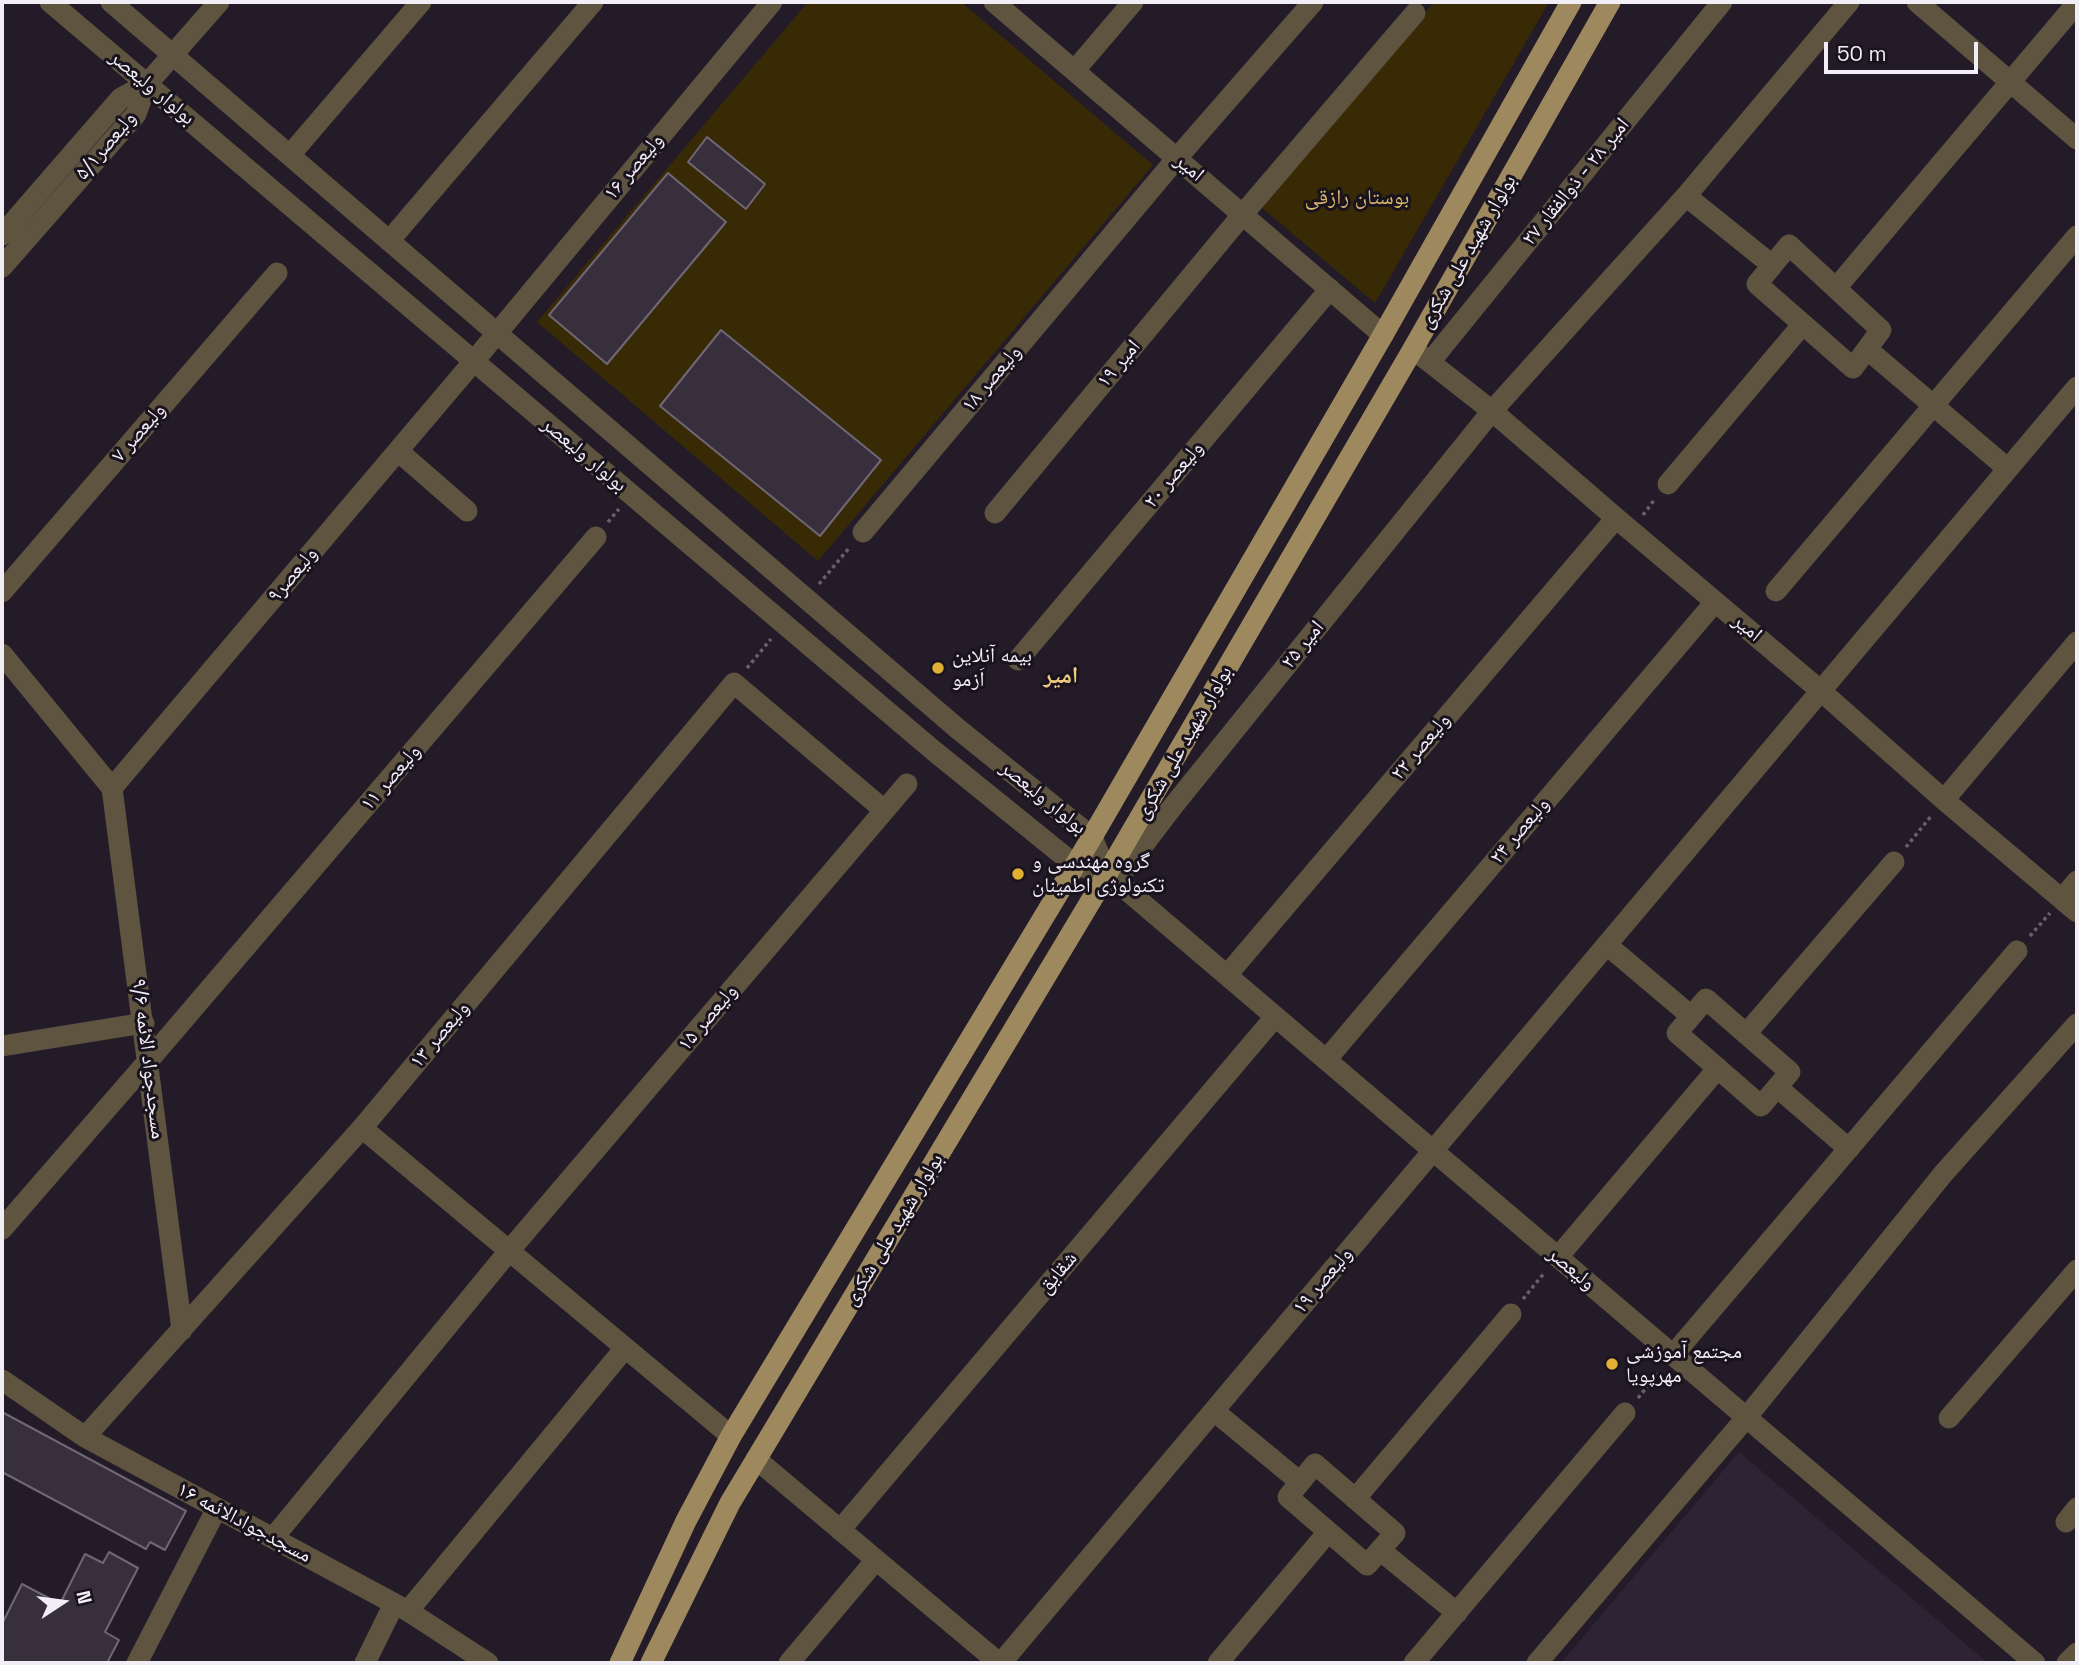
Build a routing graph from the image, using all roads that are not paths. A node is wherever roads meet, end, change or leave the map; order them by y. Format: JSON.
{"nodes":[{"id":1,"x":50,"y":2,"type":"edge"},
{"id":2,"x":111,"y":2,"type":"edge"},
{"id":3,"x":219,"y":2,"type":"edge"},
{"id":4,"x":421,"y":2,"type":"edge"},
{"id":5,"x":593,"y":2,"type":"edge"},
{"id":6,"x":772,"y":2,"type":"edge"},
{"id":7,"x":994,"y":2,"type":"edge"},
{"id":8,"x":1133,"y":2,"type":"edge"},
{"id":9,"x":1313,"y":2,"type":"edge"},
{"id":10,"x":1572,"y":2,"type":"edge"},
{"id":11,"x":1610,"y":2,"type":"edge"},
{"id":12,"x":1722,"y":2,"type":"edge"},
{"id":13,"x":1849,"y":2,"type":"edge"},
{"id":14,"x":1917,"y":2,"type":"edge"},
{"id":15,"x":2077,"y":3,"type":"edge"},
{"id":16,"x":1415,"y":13,"type":"dead end"},
{"id":17,"x":173,"y":55,"type":"junction"},
{"id":18,"x":1074,"y":70,"type":"junction"},
{"id":19,"x":2011,"y":82,"type":"junction"},
{"id":20,"x":147,"y":84,"type":"junction"},
{"id":21,"x":1523,"y":88,"type":"junction"},
{"id":22,"x":1551,"y":104,"type":"junction"},
{"id":23,"x":2077,"y":139,"type":"edge"},
{"id":24,"x":290,"y":155,"type":"junction"},
{"id":25,"x":1177,"y":158,"type":"junction"},
{"id":26,"x":1686,"y":196,"type":"junction"},
{"id":27,"x":1243,"y":214,"type":"junction"},
{"id":28,"x":2,"y":235,"type":"edge"},
{"id":29,"x":2077,"y":236,"type":"edge"},
{"id":30,"x":389,"y":241,"type":"junction"},
{"id":31,"x":1772,"y":265,"type":"junction"},
{"id":32,"x":2,"y":267,"type":"edge"},
{"id":33,"x":276,"y":273,"type":"dead end"},
{"id":34,"x":1836,"y":288,"type":"junction"},
{"id":35,"x":1330,"y":289,"type":"junction"},
{"id":36,"x":1803,"y":324,"type":"junction"},
{"id":37,"x":497,"y":333,"type":"junction"},
{"id":38,"x":1383,"y":335,"type":"junction"},
{"id":39,"x":1412,"y":349,"type":"junction"},
{"id":40,"x":1867,"y":349,"type":"junction"},
{"id":41,"x":474,"y":361,"type":"junction"},
{"id":42,"x":1430,"y":362,"type":"junction"},
{"id":43,"x":2077,"y":387,"type":"edge"},
{"id":44,"x":1934,"y":405,"type":"junction"},
{"id":45,"x":1492,"y":411,"type":"junction"},
{"id":46,"x":398,"y":451,"type":"junction"},
{"id":47,"x":2008,"y":469,"type":"junction"},
{"id":48,"x":1668,"y":484,"type":"road end"},
{"id":49,"x":467,"y":511,"type":"dead end"},
{"id":50,"x":995,"y":513,"type":"dead end"},
{"id":51,"x":1622,"y":524,"type":"junction"},
{"id":52,"x":863,"y":532,"type":"road end"},
{"id":53,"x":596,"y":537,"type":"road end"},
{"id":54,"x":1776,"y":591,"type":"dead end"},
{"id":55,"x":2,"y":592,"type":"edge"},
{"id":56,"x":1715,"y":602,"type":"junction"},
{"id":57,"x":2077,"y":642,"type":"edge"},
{"id":58,"x":2,"y":654,"type":"edge"},
{"id":59,"x":1018,"y":660,"type":"dead end"},
{"id":60,"x":1821,"y":691,"type":"junction"},
{"id":61,"x":907,"y":784,"type":"dead end"},
{"id":62,"x":112,"y":788,"type":"junction"},
{"id":63,"x":1944,"y":800,"type":"junction"},
{"id":64,"x":884,"y":810,"type":"junction"},
{"id":65,"x":1092,"y":837,"type":"junction"},
{"id":66,"x":1894,"y":862,"type":"road end"},
{"id":67,"x":1075,"y":865,"type":"junction"},
{"id":68,"x":1112,"y":878,"type":"junction"},
{"id":69,"x":2077,"y":881,"type":"edge"},
{"id":70,"x":2070,"y":905,"type":"edge"},
{"id":71,"x":1607,"y":945,"type":"junction"},
{"id":72,"x":2017,"y":951,"type":"road end"},
{"id":73,"x":1227,"y":975,"type":"junction"},
{"id":74,"x":1007,"y":977,"type":"junction"},
{"id":75,"x":1034,"y":997,"type":"junction"},
{"id":76,"x":1691,"y":1016,"type":"junction"},
{"id":77,"x":1275,"y":1017,"type":"junction"},
{"id":78,"x":144,"y":1023,"type":"junction"},
{"id":79,"x":2077,"y":1024,"type":"edge"},
{"id":80,"x":1746,"y":1034,"type":"junction"},
{"id":81,"x":2,"y":1046,"type":"edge"},
{"id":82,"x":149,"y":1060,"type":"junction"},
{"id":83,"x":1326,"y":1060,"type":"junction"},
{"id":84,"x":1718,"y":1068,"type":"junction"},
{"id":85,"x":1777,"y":1087,"type":"junction"},
{"id":86,"x":362,"y":1128,"type":"junction"},
{"id":87,"x":1849,"y":1149,"type":"junction"},
{"id":88,"x":1433,"y":1151,"type":"junction"},
{"id":89,"x":2,"y":1229,"type":"edge"},
{"id":90,"x":509,"y":1251,"type":"junction"},
{"id":91,"x":1558,"y":1257,"type":"junction"},
{"id":92,"x":2077,"y":1270,"type":"edge"},
{"id":93,"x":1511,"y":1314,"type":"road end"},
{"id":94,"x":183,"y":1329,"type":"junction"},
{"id":95,"x":625,"y":1348,"type":"junction"},
{"id":96,"x":1673,"y":1355,"type":"junction"},
{"id":97,"x":2,"y":1380,"type":"edge"},
{"id":98,"x":1214,"y":1411,"type":"junction"},
{"id":99,"x":1625,"y":1413,"type":"road end"},
{"id":100,"x":1746,"y":1418,"type":"junction"},
{"id":101,"x":1949,"y":1418,"type":"dead end"},
{"id":102,"x":85,"y":1437,"type":"junction"},
{"id":103,"x":731,"y":1437,"type":"junction"},
{"id":104,"x":756,"y":1459,"type":"junction"},
{"id":105,"x":1300,"y":1482,"type":"junction"},
{"id":106,"x":1355,"y":1499,"type":"junction"},
{"id":107,"x":217,"y":1508,"type":"junction"},
{"id":108,"x":840,"y":1530,"type":"junction"},
{"id":109,"x":1328,"y":1531,"type":"junction"},
{"id":110,"x":273,"y":1538,"type":"junction"},
{"id":111,"x":1380,"y":1550,"type":"junction"},
{"id":112,"x":876,"y":1560,"type":"junction"},
{"id":113,"x":401,"y":1608,"type":"junction"},
{"id":114,"x":1457,"y":1613,"type":"junction"},
{"id":115,"x":2077,"y":1653,"type":"edge"},
{"id":116,"x":137,"y":1663,"type":"edge"},
{"id":117,"x":365,"y":1663,"type":"edge"},
{"id":118,"x":488,"y":1663,"type":"edge"},
{"id":119,"x":619,"y":1663,"type":"edge"},
{"id":120,"x":651,"y":1663,"type":"edge"},
{"id":121,"x":789,"y":1663,"type":"edge"},
{"id":122,"x":1000,"y":1663,"type":"edge"},
{"id":123,"x":1218,"y":1663,"type":"edge"},
{"id":124,"x":1414,"y":1663,"type":"edge"},
{"id":125,"x":1537,"y":1663,"type":"edge"},
{"id":126,"x":2035,"y":1663,"type":"edge"},
{"id":127,"x":2067,"y":1663,"type":"edge"}],
"edges":[{"from":1,"to":20,"type":"street","name":"بولوار ولیعصر"},
{"from":2,"to":17,"type":"street","name":"بولوار ولیعصر"},
{"from":3,"to":17,"type":"street"},
{"from":4,"to":24,"type":"street"},
{"from":5,"to":30,"type":"street"},
{"from":6,"to":37,"type":"street","name":"ولیعصر ۱۶"},
{"from":7,"to":18,"type":"street","name":"امیر"},
{"from":8,"to":18,"type":"street"},
{"from":9,"to":25,"type":"street","name":"ولیعصر ۱۸"},
{"from":10,"to":21,"type":"main road","name":"بولوار شهید علی شکری"},
{"from":11,"to":22,"type":"main road","name":"بولوار شهید علی شکری"},
{"from":12,"to":42,"type":"street","name":"امیر ۲۸ - ذوالفقار ۲۷"},
{"from":13,"to":26,"type":"street","name":"امیر ۲۵"},
{"from":14,"to":19,"type":"street"},
{"from":15,"to":19,"type":"street"},
{"from":16,"to":27,"type":"street","name":"امیر ۱۹"},
{"from":17,"to":20,"type":"street"},
{"from":17,"to":24,"type":"street","name":"بولوار ولیعصر"},
{"from":18,"to":25,"type":"street","name":"امیر"},
{"from":19,"to":23,"type":"street"},
{"from":19,"to":34,"type":"street"},
{"from":20,"to":28,"type":"street","name":"ولیعصر۵/۱"},
{"from":20,"to":32,"type":"street","name":"ولیعصر۵/۱"},
{"from":20,"to":41,"type":"street","name":"بولوار ولیعصر"},
{"from":21,"to":22,"type":"main road"},
{"from":21,"to":38,"type":"main road","name":"بولوار شهید علی شکری"},
{"from":22,"to":39,"type":"main road","name":"بولوار شهید علی شکری"},
{"from":24,"to":30,"type":"street","name":"بولوار ولیعصر"},
{"from":25,"to":27,"type":"street","name":"امیر"},
{"from":25,"to":52,"type":"street","name":"ولیعصر ۱۸"},
{"from":26,"to":31,"type":"street"},
{"from":26,"to":45,"type":"street","name":"امیر ۲۵"},
{"from":27,"to":35,"type":"street","name":"امیر"},
{"from":27,"to":50,"type":"street","name":"امیر ۱۹"},
{"from":29,"to":44,"type":"street"},
{"from":30,"to":37,"type":"street","name":"بولوار ولیعصر"},
{"from":31,"to":34,"type":"street"},
{"from":31,"to":36,"type":"street"},
{"from":33,"to":55,"type":"street","name":"ولیعصر ۷"},
{"from":34,"to":40,"type":"street"},
{"from":35,"to":38,"type":"street","name":"امیر"},
{"from":35,"to":59,"type":"street","name":"ولیعصر ۲۰"},
{"from":36,"to":40,"type":"street"},
{"from":36,"to":48,"type":"street"},
{"from":37,"to":41,"type":"street","name":"ولیعصر ۱۶"},
{"from":37,"to":65,"type":"street","name":"بولوار ولیعصر"},
{"from":38,"to":65,"type":"main road","name":"بولوار شهید علی شکری"},
{"from":39,"to":42,"type":"street","name":"امیر"},
{"from":39,"to":68,"type":"main road","name":"بولوار شهید علی شکری"},
{"from":40,"to":44,"type":"street"},
{"from":41,"to":46,"type":"street","name":"ولیعصر۹"},
{"from":41,"to":67,"type":"street","name":"بولوار ولیعصر"},
{"from":42,"to":45,"type":"street","name":"امیر"},
{"from":43,"to":47,"type":"street","name":"ولیعصر ۱۹"},
{"from":44,"to":47,"type":"street"},
{"from":44,"to":54,"type":"street"},
{"from":45,"to":51,"type":"street","name":"امیر"},
{"from":45,"to":68,"type":"street","name":"امیر ۲۵"},
{"from":46,"to":49,"type":"street"},
{"from":46,"to":62,"type":"street","name":"ولیعصر۹"},
{"from":47,"to":60,"type":"street","name":"ولیعصر ۱۹"},
{"from":51,"to":56,"type":"street","name":"امیر"},
{"from":51,"to":73,"type":"street","name":"ولیعصر ۲۲"},
{"from":53,"to":82,"type":"street","name":"ولیعصر ۱۱"},
{"from":56,"to":60,"type":"street","name":"امیر"},
{"from":56,"to":83,"type":"street","name":"ولیعصر ۲۴"},
{"from":57,"to":63,"type":"street"},
{"from":58,"to":62,"type":"street"},
{"from":60,"to":63,"type":"street","name":"امیر"},
{"from":60,"to":71,"type":"street","name":"ولیعصر ۱۹"},
{"from":61,"to":64,"type":"street","name":"ولیعصر ۱۵"},
{"from":62,"to":78,"type":"street","name":"مسجدجواد الائمه ۹/۶"},
{"from":63,"to":70,"type":"street","name":"امیر"},
{"from":64,"to":86,"type":"street","name":"ولیعصر ۱۳"},
{"from":64,"to":90,"type":"street","name":"ولیعصر ۱۵"},
{"from":65,"to":67,"type":"main road","name":"بولوار شهید علی شکری"},
{"from":65,"to":68,"type":"street","name":"بولوار ولیعصر"},
{"from":66,"to":80,"type":"street"},
{"from":67,"to":68,"type":"street","name":"بولوار ولیعصر"},
{"from":67,"to":74,"type":"main road","name":"بولوار شهید علی شکری"},
{"from":68,"to":73,"type":"street","name":"ولیعصر"},
{"from":68,"to":75,"type":"main road","name":"بولوار شهید علی شکری"},
{"from":69,"to":70,"type":"street"},
{"from":71,"to":76,"type":"street"},
{"from":71,"to":88,"type":"street","name":"ولیعصر ۱۹"},
{"from":72,"to":87,"type":"street"},
{"from":73,"to":77,"type":"street","name":"ولیعصر"},
{"from":74,"to":75,"type":"main road"},
{"from":74,"to":103,"type":"main road","name":"بولوار شهید علی شکری"},
{"from":75,"to":104,"type":"main road","name":"بولوار شهید علی شکری"},
{"from":76,"to":80,"type":"street"},
{"from":76,"to":84,"type":"street"},
{"from":77,"to":83,"type":"street","name":"ولیعصر"},
{"from":77,"to":108,"type":"street","name":"شقایق"},
{"from":78,"to":81,"type":"street"},
{"from":78,"to":82,"type":"street","name":"مسجدجواد الائمه ۹/۶"},
{"from":79,"to":100,"type":"street"},
{"from":80,"to":85,"type":"street"},
{"from":82,"to":89,"type":"street","name":"ولیعصر ۱۱"},
{"from":82,"to":94,"type":"street","name":"مسجدجواد الائمه ۹/۶"},
{"from":83,"to":88,"type":"street","name":"ولیعصر"},
{"from":84,"to":85,"type":"street"},
{"from":84,"to":91,"type":"street"},
{"from":85,"to":87,"type":"street"},
{"from":86,"to":90,"type":"street"},
{"from":86,"to":94,"type":"street","name":"ولیعصر ۱۳"},
{"from":87,"to":96,"type":"street"},
{"from":88,"to":91,"type":"street","name":"ولیعصر"},
{"from":88,"to":98,"type":"street","name":"ولیعصر ۱۹"},
{"from":90,"to":95,"type":"street"},
{"from":90,"to":110,"type":"street","name":"ولیعصر ۱۵"},
{"from":91,"to":96,"type":"street","name":"ولیعصر"},
{"from":92,"to":101,"type":"street"},
{"from":93,"to":106,"type":"street"},
{"from":94,"to":102,"type":"street","name":"ولیعصر ۱۳"},
{"from":95,"to":103,"type":"street"},
{"from":95,"to":113,"type":"street"},
{"from":96,"to":100,"type":"street","name":"ولیعصر"},
{"from":97,"to":102,"type":"street","name":"مسجدجوادالائمه ۱۶"},
{"from":98,"to":105,"type":"street"},
{"from":98,"to":122,"type":"street","name":"ولیعصر ۱۹"},
{"from":99,"to":114,"type":"street"},
{"from":100,"to":125,"type":"street"},
{"from":100,"to":126,"type":"street","name":"ولیعصر"},
{"from":102,"to":107,"type":"street","name":"مسجدجوادالائمه ۱۶"},
{"from":103,"to":119,"type":"main road","name":"بولوار شهید علی شکری"},
{"from":104,"to":108,"type":"street"},
{"from":104,"to":120,"type":"main road","name":"بولوار شهید علی شکری"},
{"from":105,"to":106,"type":"street"},
{"from":105,"to":109,"type":"street"},
{"from":106,"to":111,"type":"street"},
{"from":107,"to":110,"type":"street","name":"مسجدجوادالائمه ۱۶"},
{"from":107,"to":116,"type":"street"},
{"from":108,"to":112,"type":"street"},
{"from":109,"to":111,"type":"street"},
{"from":109,"to":123,"type":"street"},
{"from":110,"to":113,"type":"street","name":"مسجدجوادالائمه ۱۶"},
{"from":111,"to":114,"type":"street"},
{"from":112,"to":121,"type":"street"},
{"from":112,"to":122,"type":"street"},
{"from":113,"to":117,"type":"street"},
{"from":113,"to":118,"type":"street","name":"مسجدجوادالائمه ۱۶"},
{"from":114,"to":124,"type":"street"},
{"from":115,"to":127,"type":"street"}]}
